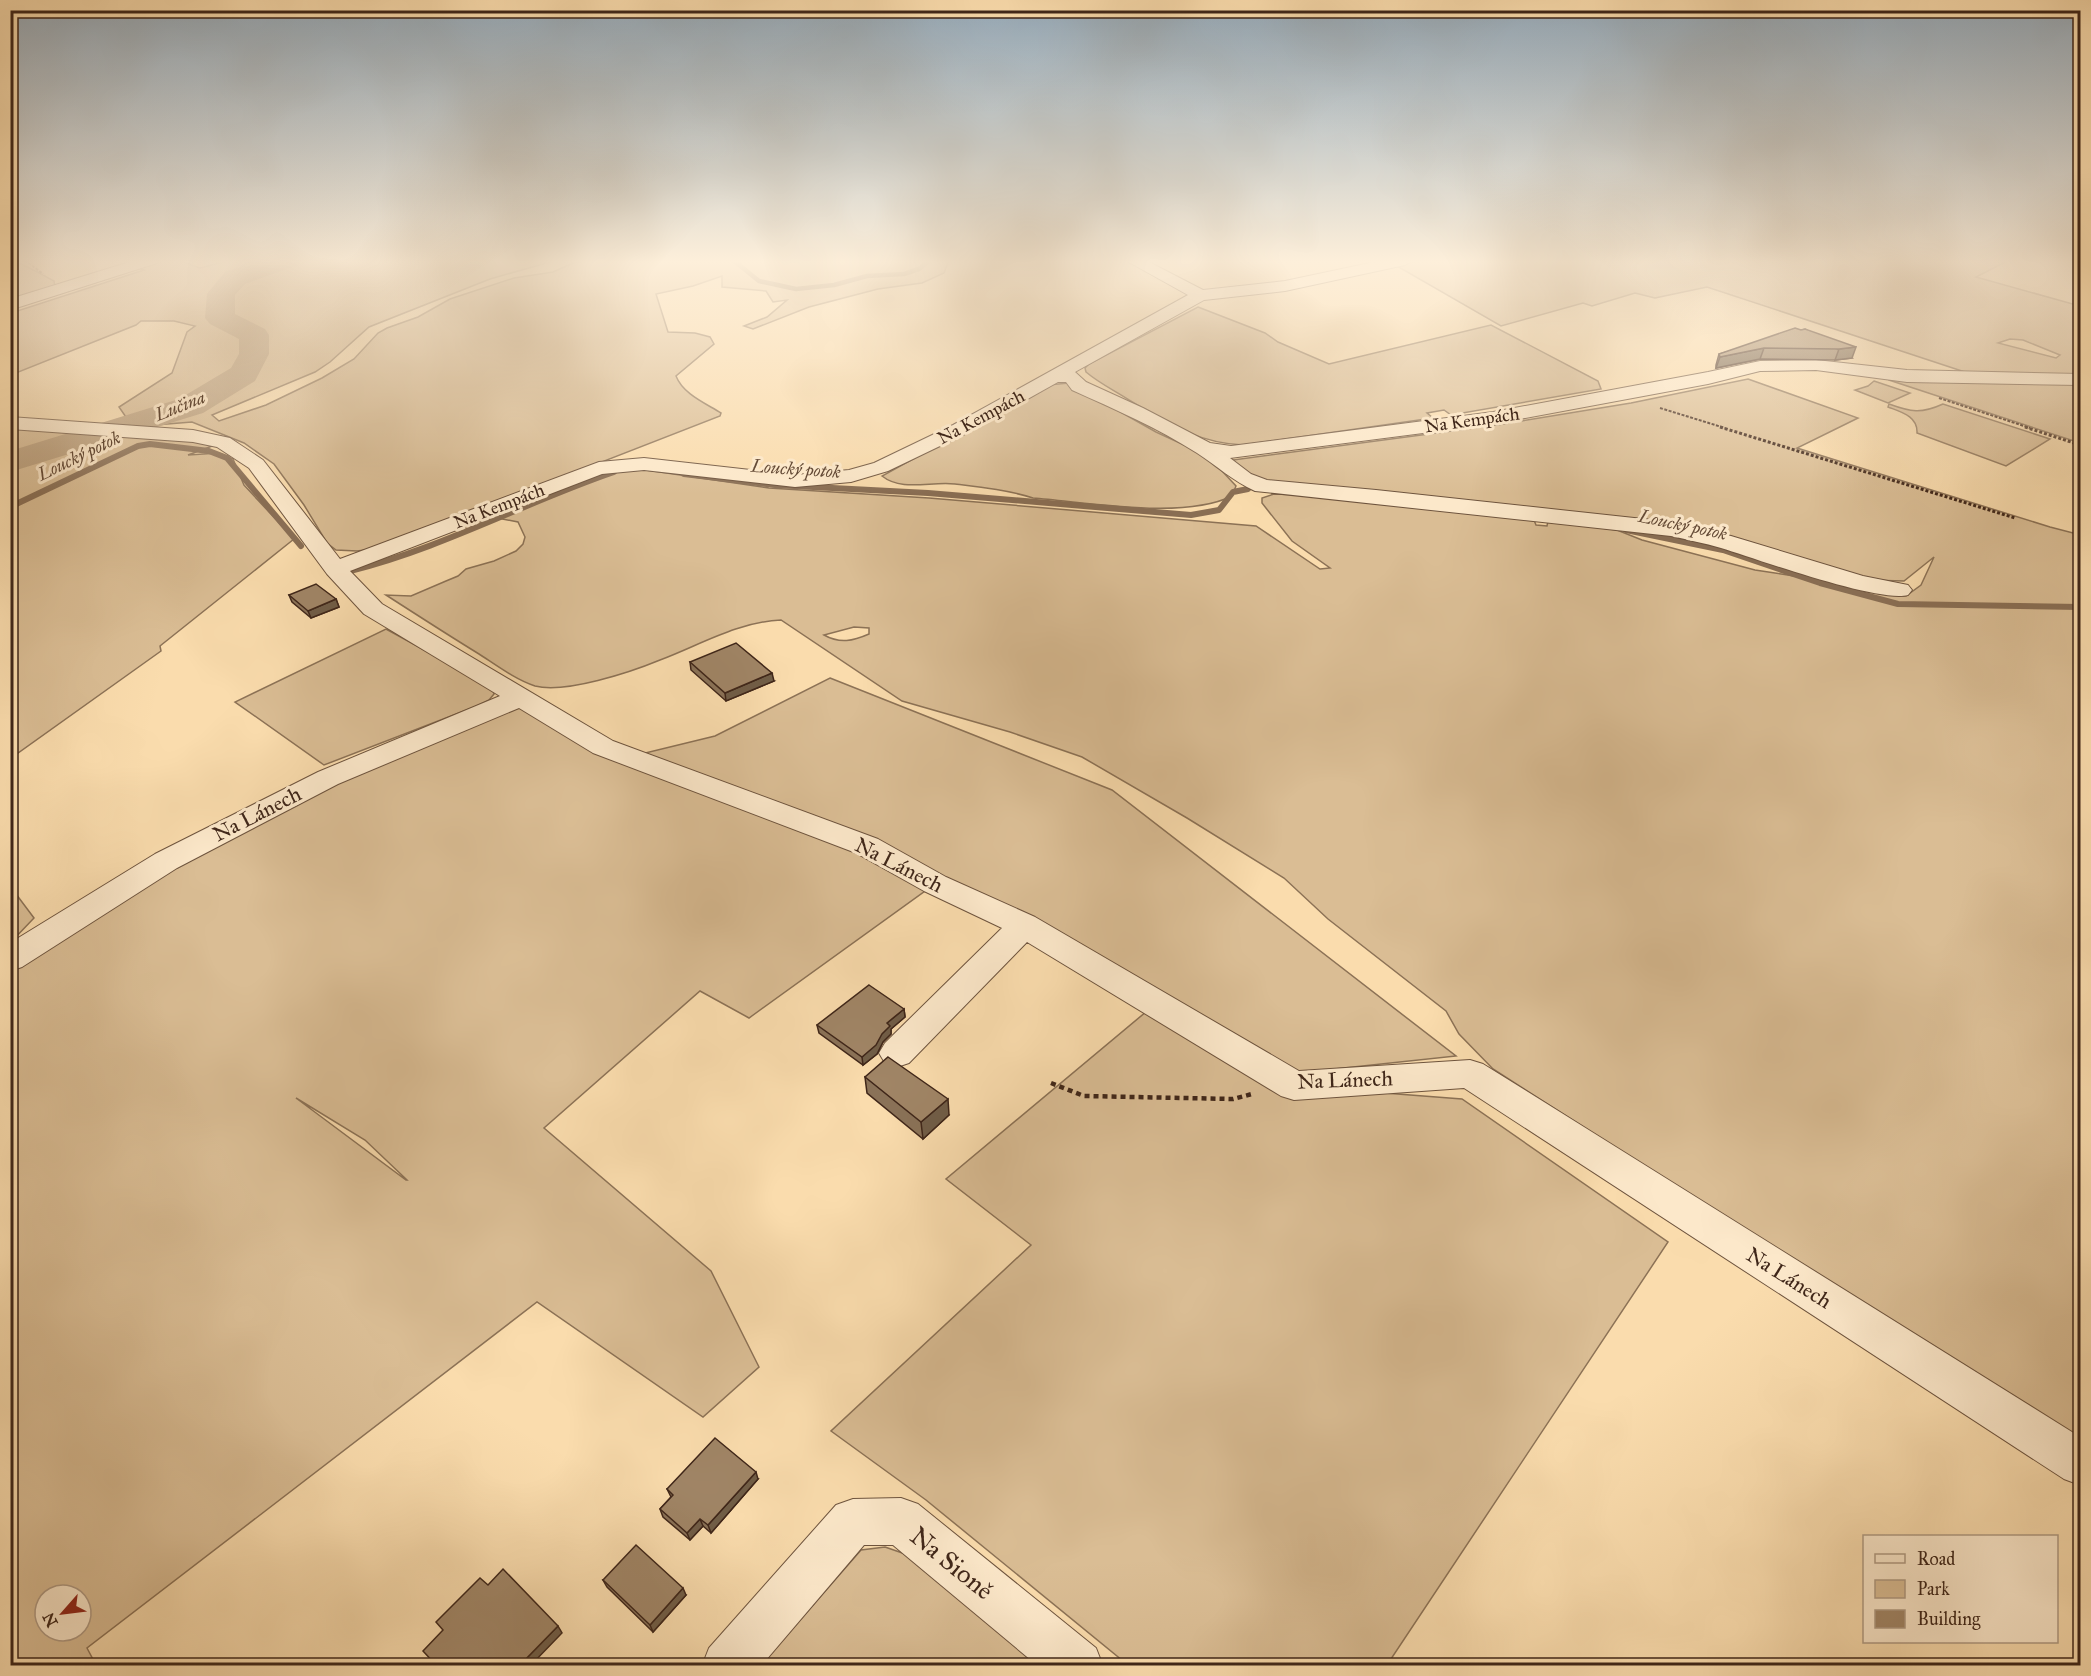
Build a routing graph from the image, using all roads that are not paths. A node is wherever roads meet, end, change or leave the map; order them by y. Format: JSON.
{"nodes":[{"id":1,"x":1123,"y":338,"type":"edge"},
{"id":2,"x":1055,"y":376,"type":"junction"},
{"id":3,"x":2080,"y":380,"type":"edge"},
{"id":4,"x":10,"y":423,"type":"edge"},
{"id":5,"x":1205,"y":449,"type":"junction"},
{"id":6,"x":335,"y":569,"type":"junction"},
{"id":7,"x":1900,"y":590,"type":"dead end"},
{"id":8,"x":519,"y":698,"type":"junction"},
{"id":9,"x":1024,"y":925,"type":"junction"},
{"id":10,"x":10,"y":958,"type":"edge"},
{"id":11,"x":897,"y":1053,"type":"dead end"},
{"id":12,"x":2080,"y":1463,"type":"edge"},
{"id":13,"x":727,"y":1665,"type":"edge"},
{"id":14,"x":1078,"y":1665,"type":"edge"}],
"edges":[{"from":1,"to":2,"type":"street"},
{"from":2,"to":5,"type":"street","name":"Na Kempách"},
{"from":2,"to":6,"type":"street","name":"Na Kempách"},
{"from":3,"to":5,"type":"street","name":"Na Kempách"},
{"from":4,"to":6,"type":"street"},
{"from":5,"to":7,"type":"street"},
{"from":6,"to":8,"type":"street","name":"Na Lánech"},
{"from":8,"to":9,"type":"street","name":"Na Lánech"},
{"from":8,"to":10,"type":"street","name":"Na Lánech"},
{"from":9,"to":11,"type":"street"},
{"from":9,"to":12,"type":"street","name":"Na Lánech"},
{"from":13,"to":14,"type":"street","name":"Na Sioně"}]}
